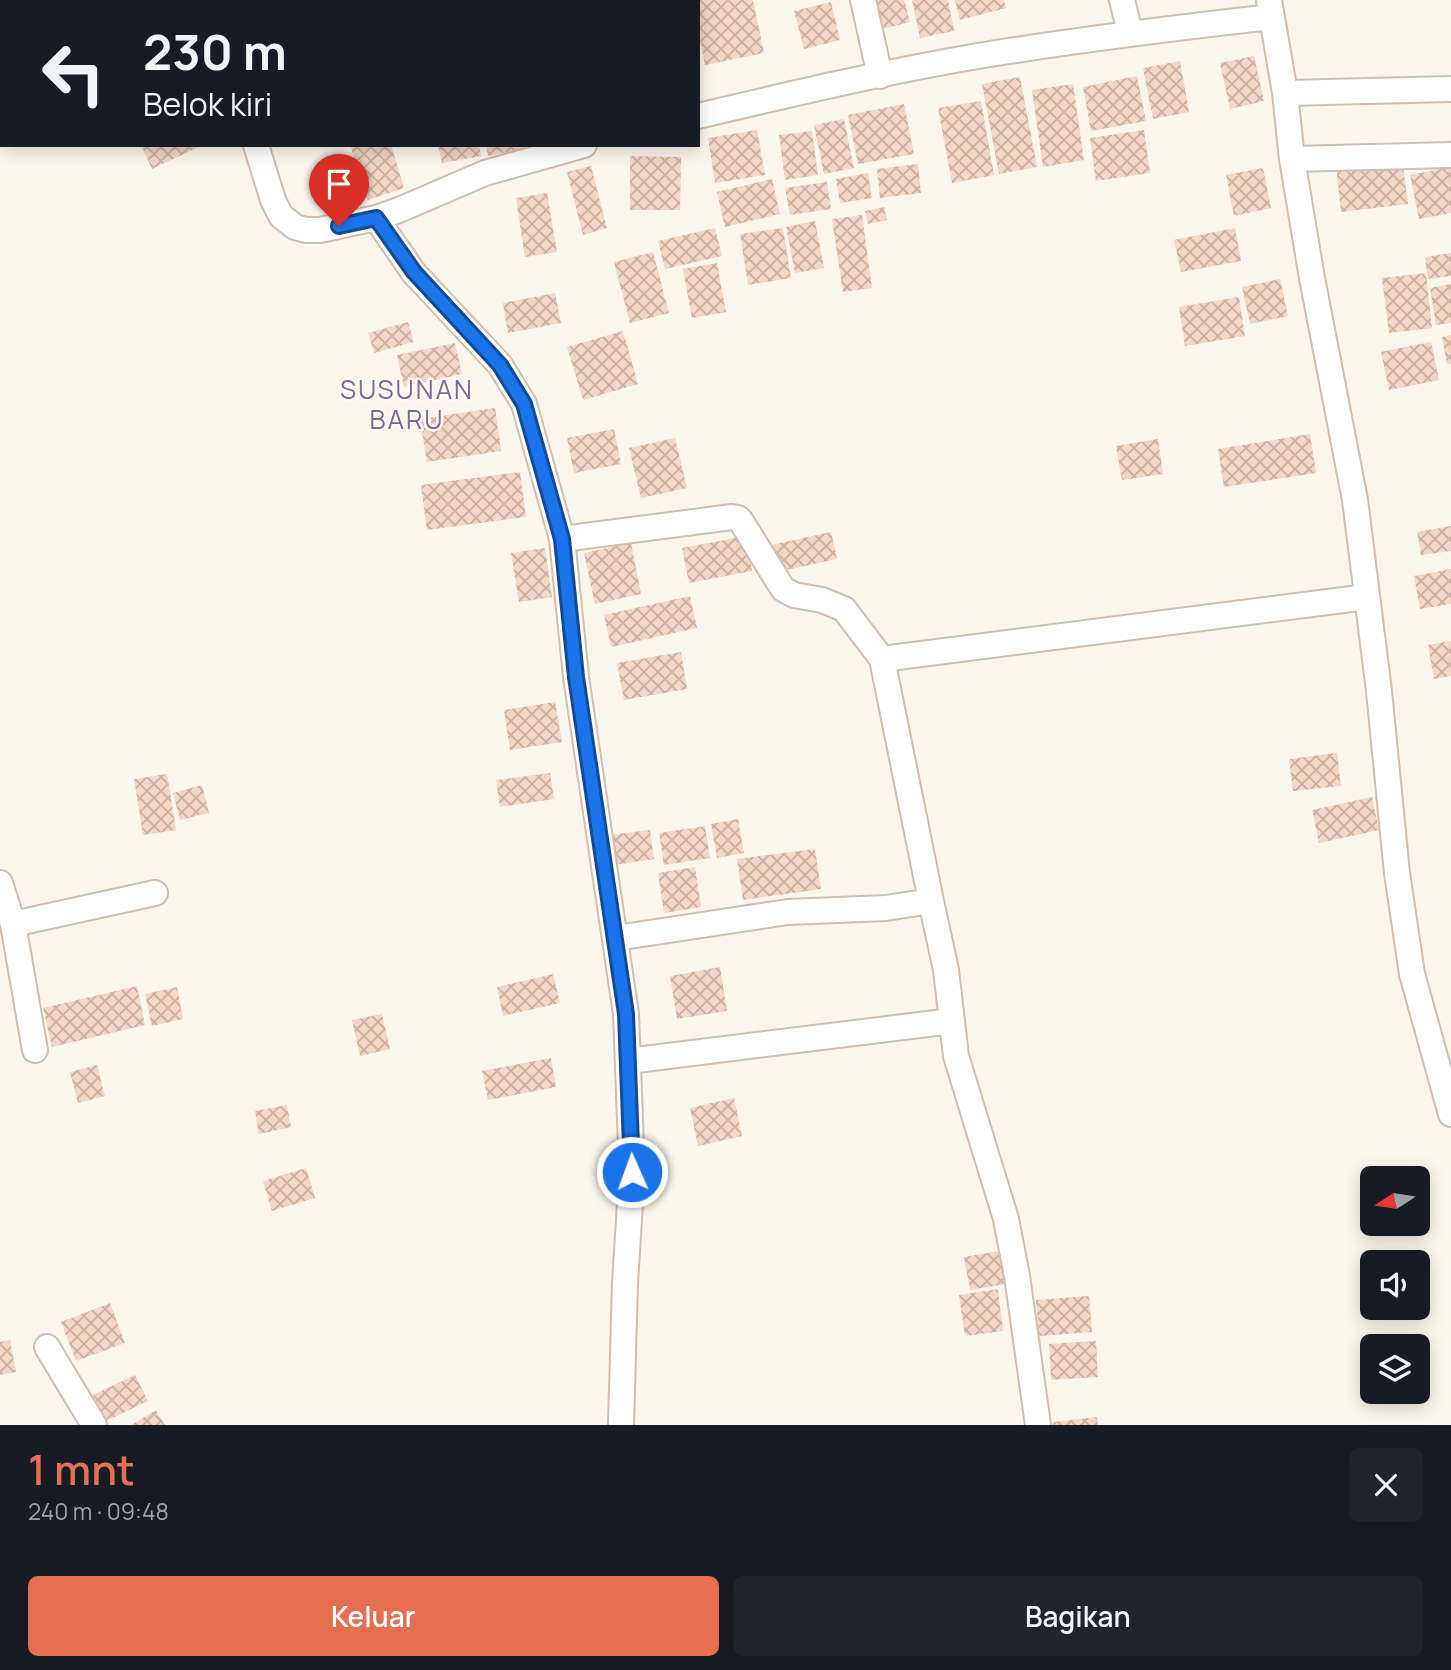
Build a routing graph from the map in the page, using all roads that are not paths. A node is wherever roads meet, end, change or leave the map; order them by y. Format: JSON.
{"nodes":[{"id":1,"x":863,"y":0,"type":"edge"},
{"id":2,"x":1122,"y":0,"type":"edge"},
{"id":3,"x":1271,"y":8,"type":"edge"},
{"id":4,"x":1130,"y":33,"type":"junction"},
{"id":5,"x":880,"y":76,"type":"junction"},
{"id":6,"x":1451,"y":89,"type":"edge"},
{"id":7,"x":1285,"y":93,"type":"junction"},
{"id":8,"x":700,"y":116,"type":"edge"},
{"id":9,"x":257,"y":147,"type":"edge"},
{"id":10,"x":577,"y":147,"type":"edge"},
{"id":11,"x":1451,"y":155,"type":"edge"},
{"id":12,"x":1292,"y":159,"type":"junction"},
{"id":13,"x":376,"y":218,"type":"junction"},
{"id":14,"x":562,"y":539,"type":"junction"},
{"id":15,"x":1367,"y":597,"type":"junction"},
{"id":16,"x":882,"y":659,"type":"junction"},
{"id":17,"x":0,"y":883,"type":"edge"},
{"id":18,"x":155,"y":893,"type":"dead end"},
{"id":19,"x":931,"y":901,"type":"junction"},
{"id":20,"x":13,"y":924,"type":"junction"},
{"id":21,"x":616,"y":938,"type":"junction"},
{"id":22,"x":952,"y":1021,"type":"junction"},
{"id":23,"x":36,"y":1050,"type":"dead end"},
{"id":24,"x":628,"y":1061,"type":"junction"},
{"id":25,"x":1451,"y":1114,"type":"edge"},
{"id":26,"x":47,"y":1347,"type":"dead end"},
{"id":27,"x":94,"y":1425,"type":"edge"},
{"id":28,"x":621,"y":1425,"type":"edge"},
{"id":29,"x":1038,"y":1425,"type":"edge"}],
"edges":[{"from":1,"to":5,"type":"street"},
{"from":2,"to":4,"type":"street"},
{"from":3,"to":4,"type":"street"},
{"from":3,"to":7,"type":"street"},
{"from":4,"to":5,"type":"street"},
{"from":5,"to":8,"type":"street"},
{"from":6,"to":7,"type":"street"},
{"from":7,"to":12,"type":"street"},
{"from":9,"to":13,"type":"street"},
{"from":10,"to":13,"type":"street"},
{"from":11,"to":12,"type":"street"},
{"from":12,"to":15,"type":"street"},
{"from":13,"to":14,"type":"street"},
{"from":14,"to":16,"type":"street"},
{"from":14,"to":21,"type":"street"},
{"from":15,"to":16,"type":"street"},
{"from":15,"to":25,"type":"street"},
{"from":16,"to":19,"type":"street"},
{"from":17,"to":20,"type":"street"},
{"from":18,"to":20,"type":"street"},
{"from":19,"to":21,"type":"street"},
{"from":19,"to":22,"type":"street"},
{"from":20,"to":23,"type":"street"},
{"from":21,"to":24,"type":"street"},
{"from":22,"to":24,"type":"street"},
{"from":22,"to":29,"type":"street"},
{"from":24,"to":28,"type":"street"},
{"from":26,"to":27,"type":"street"}]}
